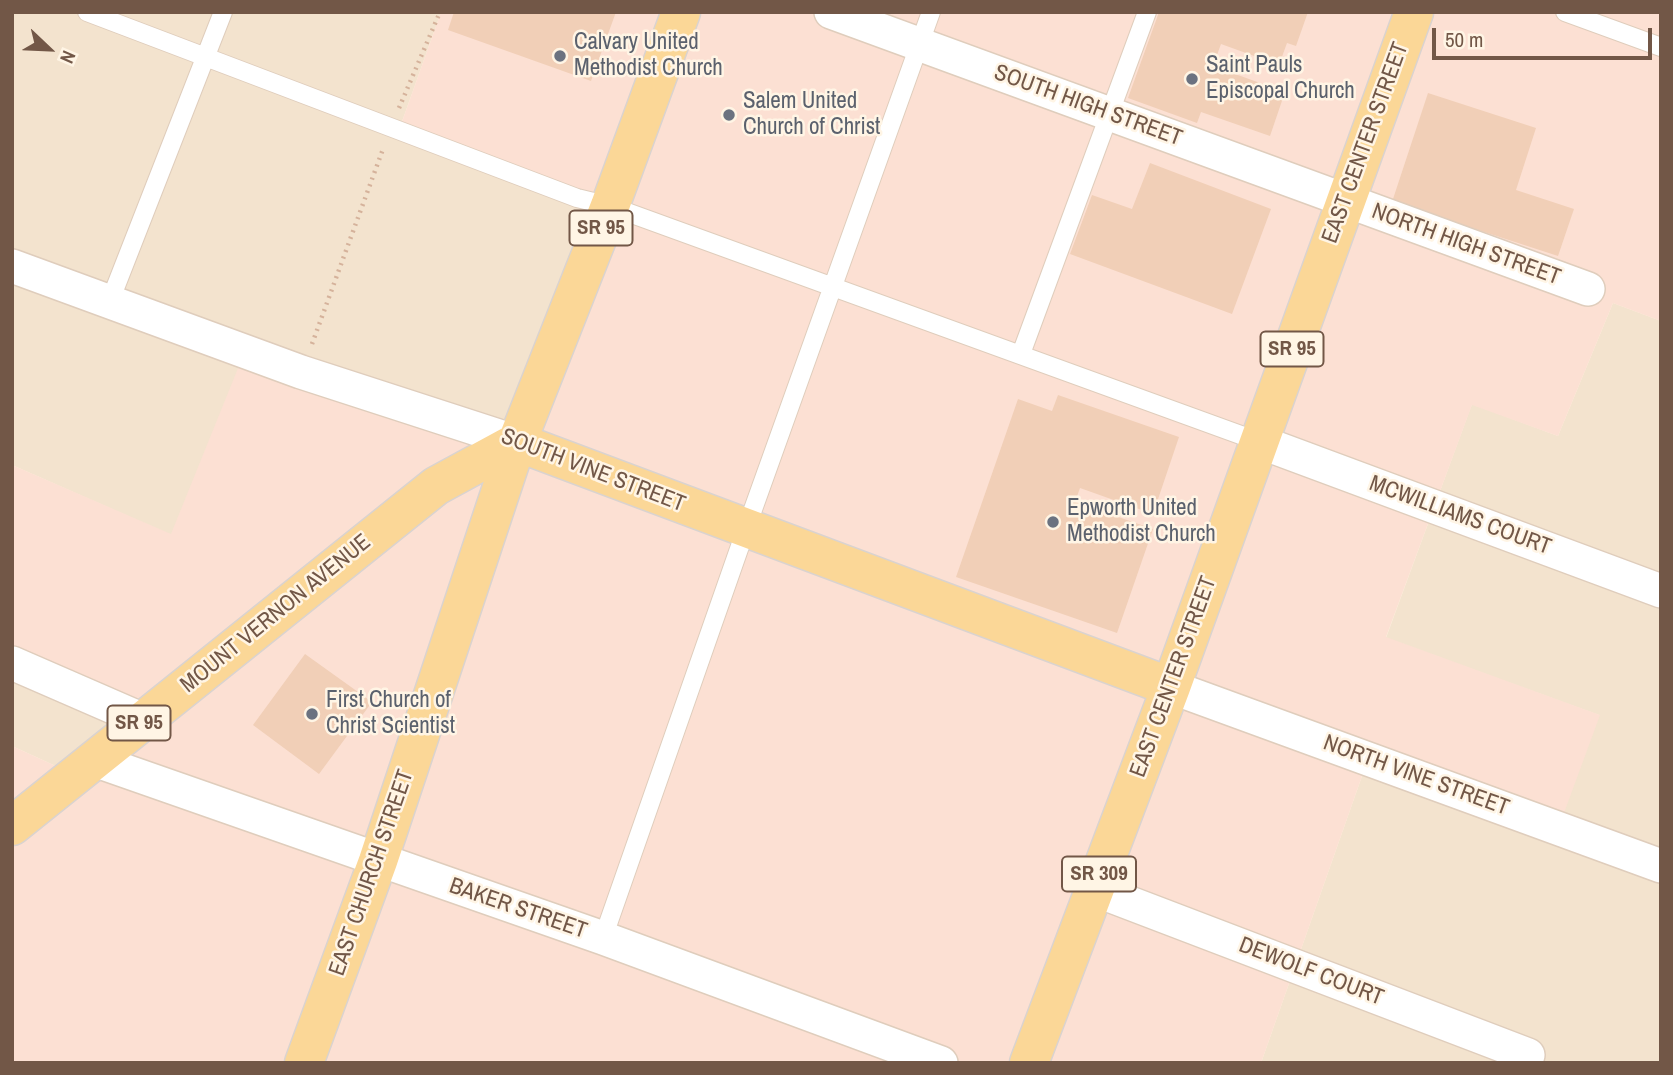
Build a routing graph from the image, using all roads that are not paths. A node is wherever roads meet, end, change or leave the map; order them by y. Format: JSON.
{"nodes":[{"id":1,"x":88,"y":12,"type":"edge"},
{"id":2,"x":223,"y":12,"type":"edge"},
{"id":3,"x":681,"y":12,"type":"edge"},
{"id":4,"x":831,"y":12,"type":"edge"},
{"id":5,"x":931,"y":12,"type":"edge"},
{"id":6,"x":1147,"y":12,"type":"edge"},
{"id":7,"x":1414,"y":12,"type":"edge"},
{"id":8,"x":1565,"y":12,"type":"edge"},
{"id":9,"x":919,"y":44,"type":"junction"},
{"id":10,"x":1661,"y":47,"type":"edge"},
{"id":11,"x":205,"y":57,"type":"junction"},
{"id":12,"x":1109,"y":113,"type":"junction"},
{"id":13,"x":1345,"y":201,"type":"junction"},
{"id":14,"x":610,"y":206,"type":"junction"},
{"id":15,"x":12,"y":265,"type":"edge"},
{"id":16,"x":832,"y":286,"type":"junction"},
{"id":17,"x":1588,"y":289,"type":"dead end"},
{"id":18,"x":110,"y":301,"type":"junction"},
{"id":19,"x":1021,"y":354,"type":"junction"},
{"id":20,"x":517,"y":442,"type":"junction"},
{"id":21,"x":1260,"y":442,"type":"junction"},
{"id":22,"x":746,"y":529,"type":"junction"},
{"id":23,"x":1661,"y":591,"type":"edge"},
{"id":24,"x":12,"y":663,"type":"edge"},
{"id":25,"x":1171,"y":687,"type":"junction"},
{"id":26,"x":143,"y":720,"type":"junction"},
{"id":27,"x":94,"y":761,"type":"junction"},
{"id":28,"x":12,"y":827,"type":"edge"},
{"id":29,"x":378,"y":861,"type":"junction"},
{"id":30,"x":1661,"y":866,"type":"edge"},
{"id":31,"x":1093,"y":889,"type":"junction"},
{"id":32,"x":603,"y":938,"type":"junction"},
{"id":33,"x":1528,"y":1055,"type":"dead end"},
{"id":34,"x":304,"y":1063,"type":"edge"},
{"id":35,"x":941,"y":1063,"type":"edge"},
{"id":36,"x":1029,"y":1063,"type":"edge"}],
"edges":[{"from":1,"to":11,"type":"lane"},
{"from":2,"to":11,"type":"lane"},
{"from":3,"to":14,"type":"main road","name":"EAST CHURCH STREET","number":"SR 95"},
{"from":4,"to":9,"type":"street","name":"SOUTH HIGH STREET"},
{"from":5,"to":9,"type":"lane"},
{"from":6,"to":12,"type":"lane"},
{"from":7,"to":13,"type":"main road","name":"EAST CENTER STREET","number":"SR 95"},
{"from":8,"to":10,"type":"lane"},
{"from":9,"to":12,"type":"street","name":"SOUTH HIGH STREET"},
{"from":9,"to":16,"type":"lane"},
{"from":11,"to":14,"type":"lane"},
{"from":11,"to":18,"type":"lane"},
{"from":12,"to":13,"type":"street","name":"SOUTH HIGH STREET"},
{"from":12,"to":19,"type":"lane"},
{"from":13,"to":17,"type":"street","name":"NORTH HIGH STREET"},
{"from":13,"to":21,"type":"main road","name":"EAST CENTER STREET","number":"SR 95"},
{"from":14,"to":16,"type":"lane"},
{"from":14,"to":20,"type":"main road","name":"EAST CHURCH STREET","number":"SR 95"},
{"from":15,"to":18,"type":"street","name":"SOUTH VINE STREET"},
{"from":16,"to":19,"type":"lane"},
{"from":16,"to":22,"type":"lane"},
{"from":18,"to":20,"type":"street","name":"SOUTH VINE STREET"},
{"from":19,"to":21,"type":"lane"},
{"from":20,"to":22,"type":"main road","name":"SOUTH VINE STREET"},
{"from":20,"to":26,"type":"main road","name":"MOUNT VERNON AVENUE","number":"SR 95"},
{"from":20,"to":29,"type":"main road","name":"EAST CHURCH STREET"},
{"from":21,"to":23,"type":"street","name":"MCWILLIAMS COURT"},
{"from":21,"to":25,"type":"main road","name":"EAST CENTER STREET","number":"SR 95"},
{"from":22,"to":25,"type":"main road","name":"SOUTH VINE STREET"},
{"from":22,"to":32,"type":"lane"},
{"from":24,"to":26,"type":"street"},
{"from":25,"to":30,"type":"street","name":"NORTH VINE STREET"},
{"from":25,"to":31,"type":"main road","name":"EAST CENTER STREET","number":"SR 309"},
{"from":26,"to":27,"type":"main road","name":"MOUNT VERNON AVENUE","number":"SR 95"},
{"from":27,"to":28,"type":"main road","name":"MOUNT VERNON AVENUE","number":"SR 95"},
{"from":27,"to":29,"type":"street","name":"BAKER STREET"},
{"from":29,"to":32,"type":"street","name":"BAKER STREET"},
{"from":29,"to":34,"type":"main road","name":"EAST CHURCH STREET"},
{"from":31,"to":33,"type":"street","name":"DEWOLF COURT"},
{"from":31,"to":36,"type":"main road","name":"EAST CENTER STREET","number":"SR 309"},
{"from":32,"to":35,"type":"street","name":"BAKER STREET"}]}
